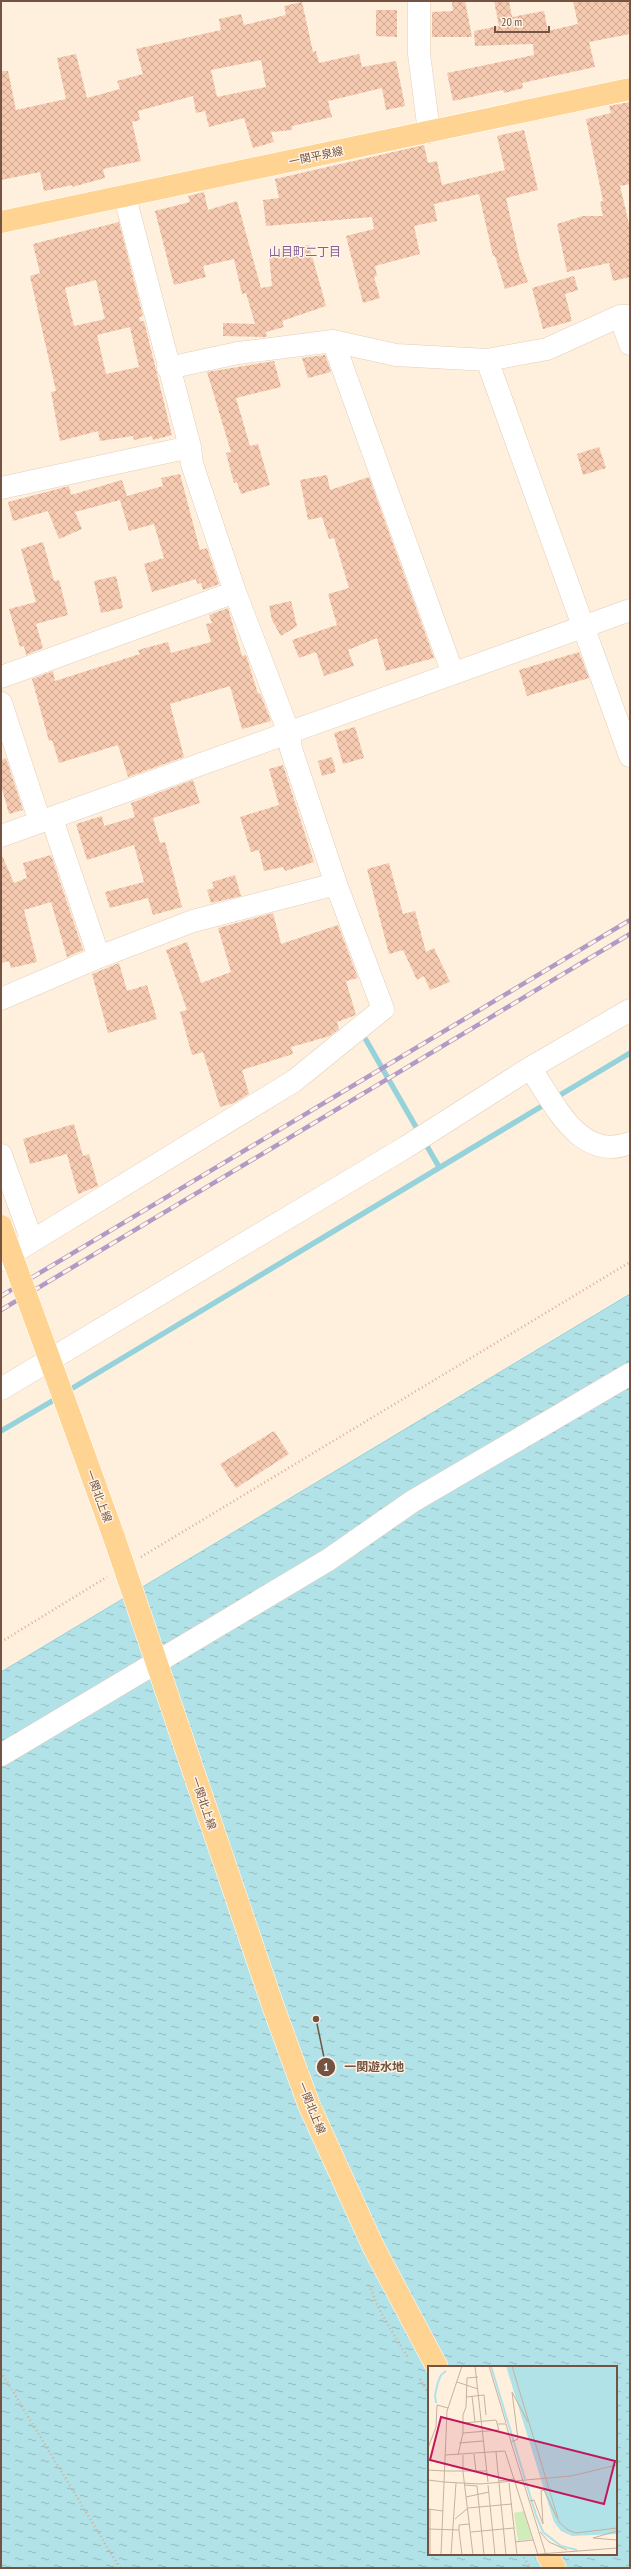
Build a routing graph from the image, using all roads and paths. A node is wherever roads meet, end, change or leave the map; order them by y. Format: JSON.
{"nodes":[{"id":1,"x":419,"y":1,"type":"edge"},
{"id":2,"x":630,"y":89,"type":"edge"},
{"id":3,"x":429,"y":132,"type":"junction"},
{"id":4,"x":125,"y":197,"type":"junction"},
{"id":5,"x":1,"y":222,"type":"edge"},
{"id":6,"x":625,"y":316,"type":"edge"},
{"id":7,"x":333,"y":341,"type":"junction"},
{"id":8,"x":630,"y":344,"type":"edge"},
{"id":9,"x":487,"y":360,"type":"junction"},
{"id":10,"x":168,"y":368,"type":"junction"},
{"id":11,"x":190,"y":447,"type":"junction"},
{"id":12,"x":1,"y":488,"type":"edge"},
{"id":13,"x":235,"y":592,"type":"junction"},
{"id":14,"x":630,"y":610,"type":"edge"},
{"id":15,"x":585,"y":626,"type":"junction"},
{"id":16,"x":453,"y":674,"type":"junction"},
{"id":17,"x":1,"y":676,"type":"edge"},
{"id":18,"x":1,"y":703,"type":"edge"},
{"id":19,"x":289,"y":733,"type":"junction"},
{"id":20,"x":630,"y":756,"type":"edge"},
{"id":21,"x":46,"y":820,"type":"junction"},
{"id":22,"x":1,"y":836,"type":"edge"},
{"id":23,"x":336,"y":884,"type":"junction"},
{"id":24,"x":99,"y":957,"type":"junction"},
{"id":25,"x":1,"y":999,"type":"edge"},
{"id":26,"x":630,"y":1010,"type":"edge"},
{"id":27,"x":536,"y":1076,"type":"junction"},
{"id":28,"x":630,"y":1143,"type":"edge"},
{"id":29,"x":1,"y":1155,"type":"edge"},
{"id":30,"x":1,"y":1226,"type":"edge"},
{"id":31,"x":32,"y":1242,"type":"junction"},
{"id":32,"x":1,"y":1260,"type":"edge"},
{"id":33,"x":630,"y":1262,"type":"edge"},
{"id":34,"x":630,"y":1374,"type":"edge"},
{"id":35,"x":1,"y":1389,"type":"edge"},
{"id":36,"x":232,"y":1501,"type":"dead end"},
{"id":37,"x":1,"y":1755,"type":"edge"},
{"id":38,"x":436,"y":2366,"type":"edge"},
{"id":39,"x":1,"y":2372,"type":"edge"},
{"id":40,"x":523,"y":2555,"type":"edge"},
{"id":41,"x":547,"y":2555,"type":"edge"},
{"id":42,"x":120,"y":2568,"type":"edge"},
{"id":43,"x":530,"y":2568,"type":"edge"},
{"id":44,"x":555,"y":2568,"type":"edge"}],
"edges":[{"from":1,"to":3,"type":"street"},
{"from":2,"to":3,"type":"main road","name":"一関平泉線"},
{"from":3,"to":4,"type":"main road","name":"一関平泉線"},
{"from":4,"to":5,"type":"main road","name":"一関平泉線"},
{"from":4,"to":10,"type":"street"},
{"from":6,"to":8,"type":"street"},
{"from":6,"to":9,"type":"street"},
{"from":7,"to":9,"type":"street"},
{"from":7,"to":10,"type":"street"},
{"from":7,"to":16,"type":"street"},
{"from":9,"to":15,"type":"street"},
{"from":10,"to":11,"type":"street"},
{"from":11,"to":12,"type":"street"},
{"from":11,"to":13,"type":"street"},
{"from":13,"to":17,"type":"street"},
{"from":13,"to":19,"type":"street"},
{"from":14,"to":15,"type":"street"},
{"from":15,"to":16,"type":"street"},
{"from":15,"to":20,"type":"street"},
{"from":16,"to":19,"type":"street"},
{"from":18,"to":21,"type":"street"},
{"from":19,"to":21,"type":"street"},
{"from":19,"to":23,"type":"street"},
{"from":21,"to":22,"type":"street"},
{"from":21,"to":24,"type":"street"},
{"from":23,"to":24,"type":"street"},
{"from":23,"to":31,"type":"street"},
{"from":24,"to":25,"type":"street"},
{"from":26,"to":27,"type":"street"},
{"from":27,"to":28,"type":"street"},
{"from":27,"to":35,"type":"street"},
{"from":29,"to":31,"type":"street"},
{"from":30,"to":38,"type":"main road","name":"一関北上線","bridge":true},
{"from":31,"to":32,"type":"street"},
{"from":33,"to":36,"type":"path"},
{"from":34,"to":37,"type":"street"},
{"from":39,"to":42,"type":"path"},
{"from":40,"to":43,"type":"path"},
{"from":41,"to":44,"type":"main road"}]}
